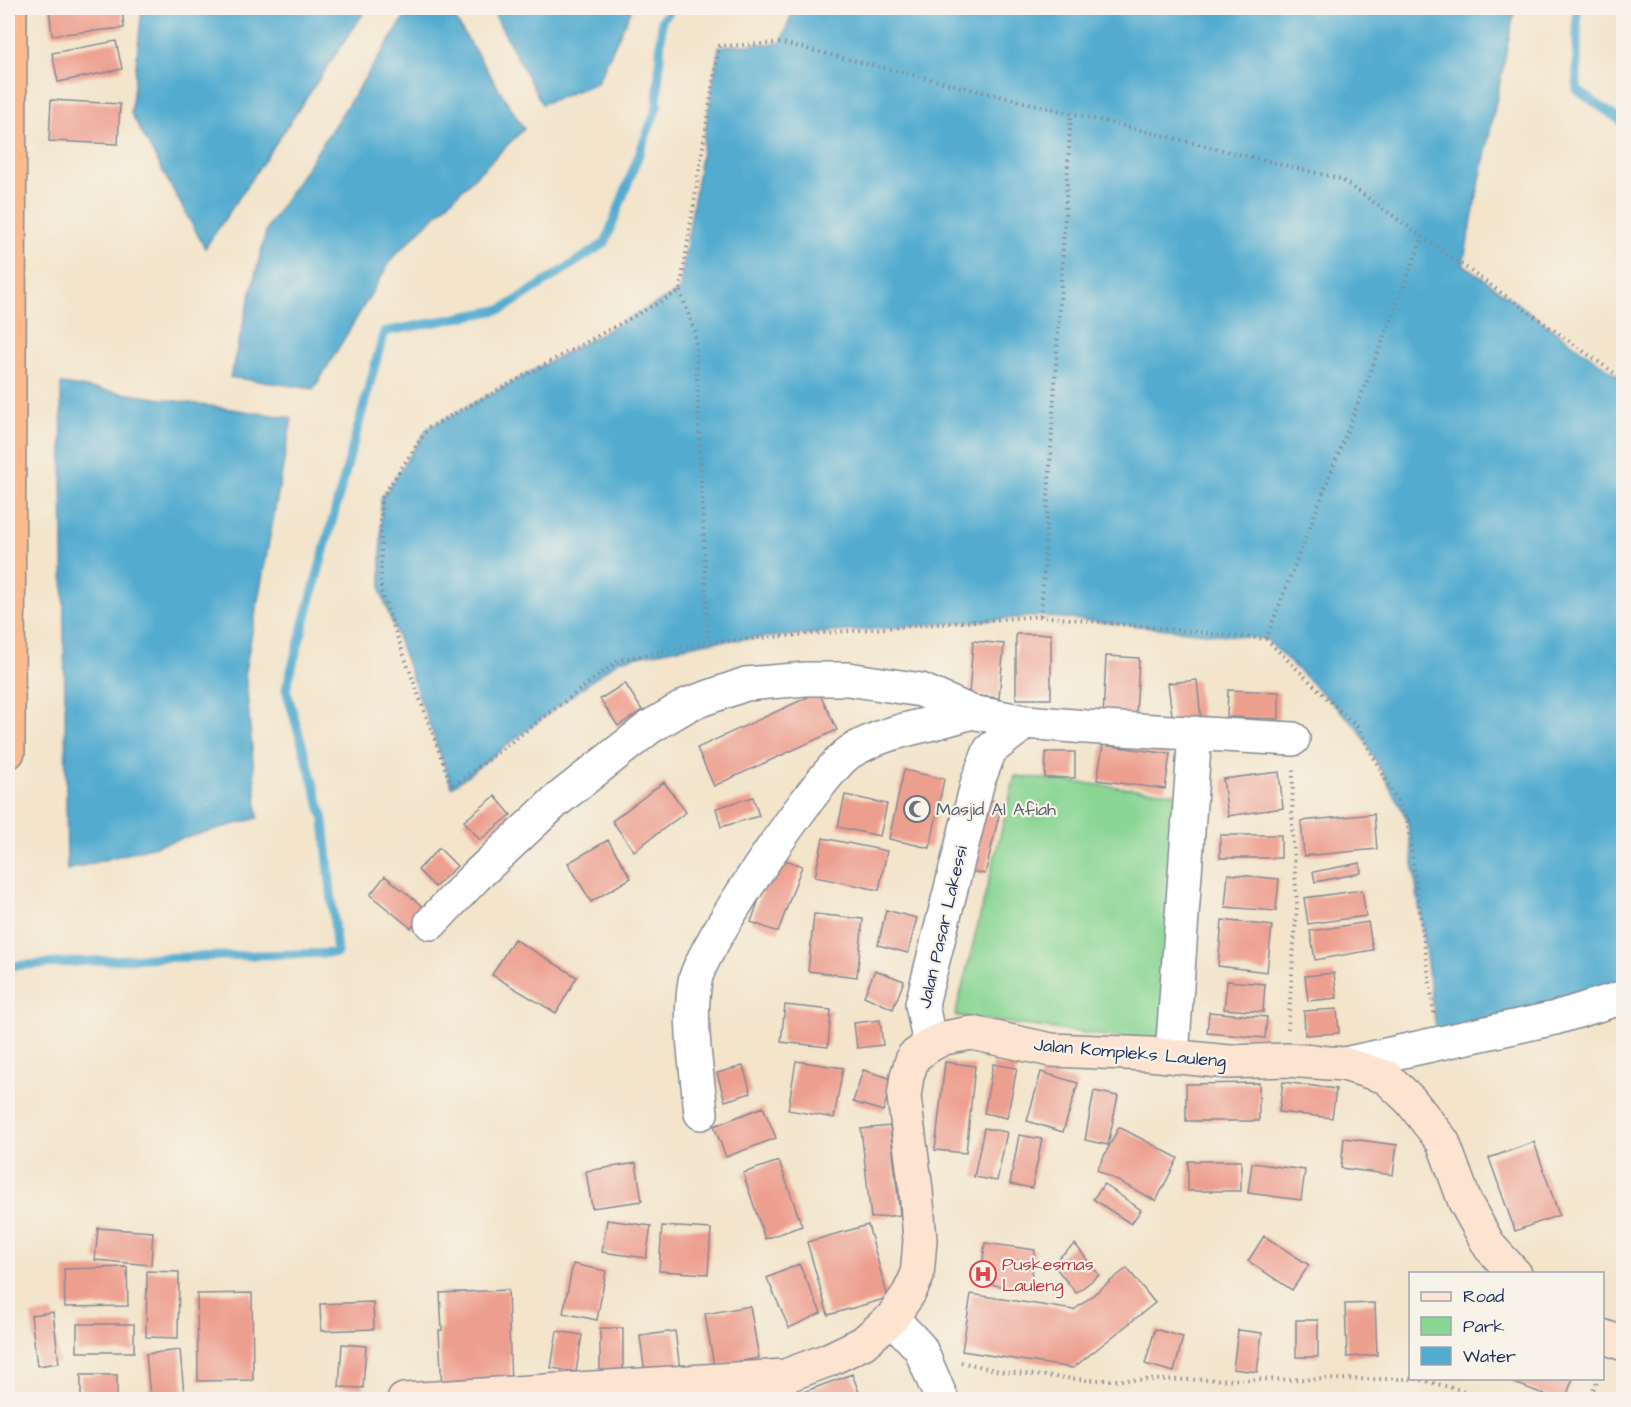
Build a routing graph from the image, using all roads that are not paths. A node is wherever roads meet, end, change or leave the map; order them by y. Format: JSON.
{"nodes":[{"id":1,"x":10,"y":8,"type":"edge"},
{"id":2,"x":971,"y":712,"type":"junction"},
{"id":3,"x":1026,"y":722,"type":"junction"},
{"id":4,"x":1195,"y":733,"type":"junction"},
{"id":5,"x":1293,"y":739,"type":"road end"},
{"id":6,"x":8,"y":752,"type":"edge"},
{"id":7,"x":431,"y":923,"type":"dead end"},
{"id":8,"x":1623,"y":997,"type":"edge"},
{"id":9,"x":930,"y":1045,"type":"junction"},
{"id":10,"x":1172,"y":1056,"type":"junction"},
{"id":11,"x":1344,"y":1064,"type":"junction"},
{"id":12,"x":701,"y":1113,"type":"dead end"},
{"id":13,"x":1513,"y":1272,"type":"edge"},
{"id":14,"x":892,"y":1318,"type":"junction"},
{"id":15,"x":1604,"y":1337,"type":"edge"},
{"id":16,"x":1623,"y":1344,"type":"edge"},
{"id":17,"x":404,"y":1400,"type":"edge"},
{"id":18,"x":942,"y":1400,"type":"edge"}],
"edges":[{"from":1,"to":6,"type":"highway"},
{"from":2,"to":3,"type":"street"},
{"from":2,"to":7,"type":"street"},
{"from":2,"to":12,"type":"street"},
{"from":3,"to":4,"type":"street"},
{"from":3,"to":9,"type":"street","name":"Jalan Pasar Lakessi"},
{"from":4,"to":5,"type":"street"},
{"from":4,"to":10,"type":"street"},
{"from":8,"to":11,"type":"street"},
{"from":9,"to":10,"type":"street","name":"Jalan Kompleks Lauleng"},
{"from":9,"to":14,"type":"street","name":"Jalan Kompleks Lauleng"},
{"from":10,"to":11,"type":"street","name":"Jalan Kompleks Lauleng"},
{"from":11,"to":13,"type":"street","name":"Jalan Kompleks Lauleng"},
{"from":14,"to":17,"type":"street","name":"Jalan Kompleks Lauleng"},
{"from":14,"to":18,"type":"street"},
{"from":15,"to":16,"type":"street"}]}
